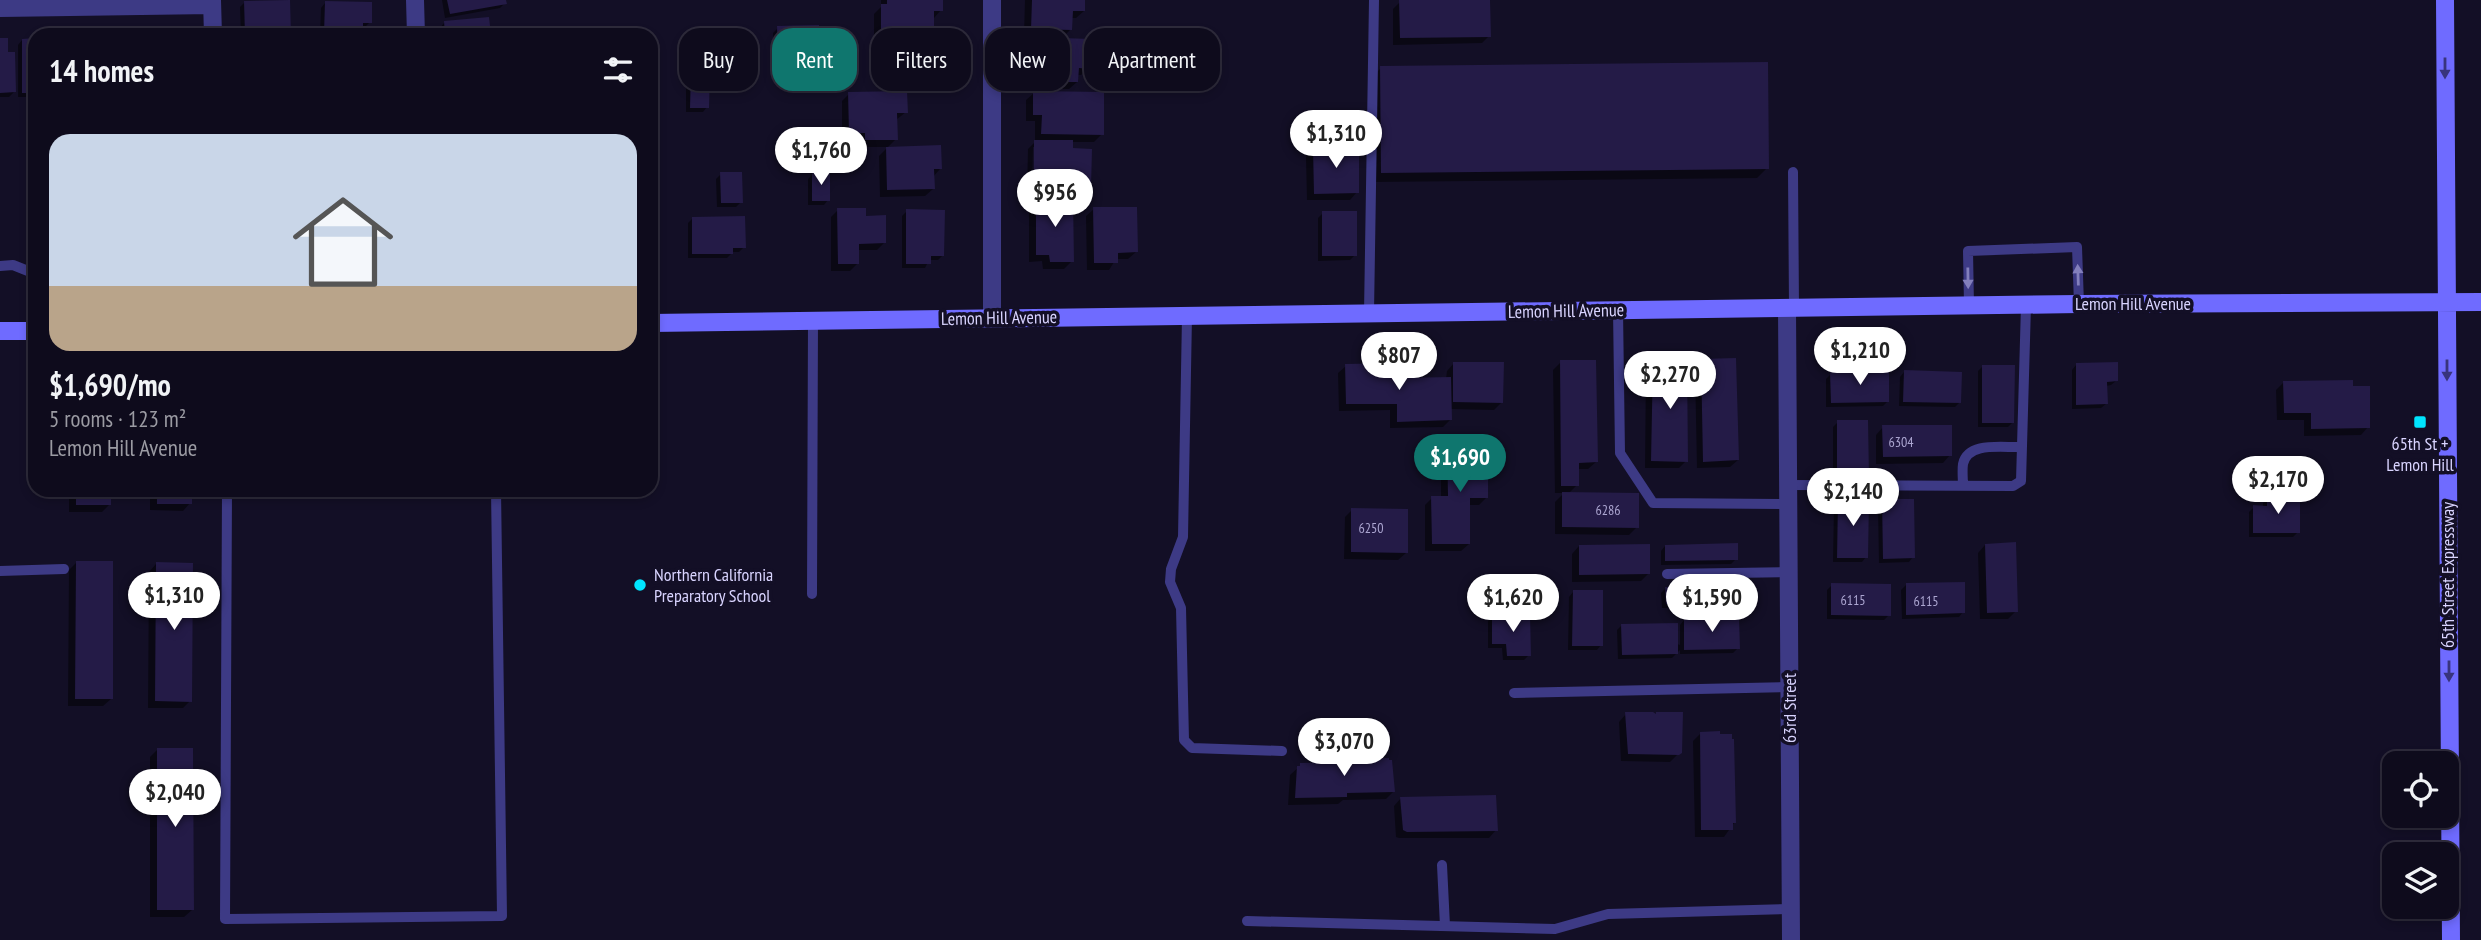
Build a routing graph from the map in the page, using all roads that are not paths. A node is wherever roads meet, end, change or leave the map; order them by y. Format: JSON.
{"nodes":[{"id":1,"x":415,"y":0,"type":"edge"},
{"id":2,"x":992,"y":0,"type":"edge"},
{"id":3,"x":1374,"y":0,"type":"edge"},
{"id":4,"x":2445,"y":0,"type":"edge"},
{"id":5,"x":212,"y":2,"type":"edge"},
{"id":6,"x":0,"y":8,"type":"edge"},
{"id":7,"x":213,"y":28,"type":"edge"},
{"id":8,"x":416,"y":28,"type":"edge"},
{"id":9,"x":1793,"y":172,"type":"dead end"},
{"id":10,"x":0,"y":265,"type":"edge"},
{"id":11,"x":28,"y":271,"type":"edge"},
{"id":12,"x":2446,"y":302,"type":"junction"},
{"id":13,"x":2481,"y":302,"type":"edge"},
{"id":14,"x":2079,"y":304,"type":"junction"},
{"id":15,"x":1969,"y":305,"type":"junction"},
{"id":16,"x":2026,"y":305,"type":"junction"},
{"id":17,"x":1791,"y":308,"type":"junction"},
{"id":18,"x":1618,"y":310,"type":"junction"},
{"id":19,"x":1369,"y":313,"type":"junction"},
{"id":20,"x":1188,"y":316,"type":"junction"},
{"id":21,"x":992,"y":318,"type":"junction"},
{"id":22,"x":813,"y":320,"type":"junction"},
{"id":23,"x":658,"y":323,"type":"edge"},
{"id":24,"x":0,"y":331,"type":"edge"},
{"id":25,"x":28,"y":331,"type":"edge"},
{"id":26,"x":2022,"y":447,"type":"junction"},
{"id":27,"x":1788,"y":485,"type":"junction"},
{"id":28,"x":1964,"y":486,"type":"junction"},
{"id":29,"x":227,"y":497,"type":"edge"},
{"id":30,"x":496,"y":497,"type":"edge"},
{"id":31,"x":1788,"y":504,"type":"junction"},
{"id":32,"x":64,"y":569,"type":"dead end"},
{"id":33,"x":0,"y":570,"type":"edge"},
{"id":34,"x":1789,"y":572,"type":"junction"},
{"id":35,"x":1667,"y":574,"type":"dead end"},
{"id":36,"x":813,"y":594,"type":"dead end"},
{"id":37,"x":1790,"y":687,"type":"junction"},
{"id":38,"x":1514,"y":693,"type":"dead end"},
{"id":39,"x":1282,"y":751,"type":"dead end"},
{"id":40,"x":1442,"y":865,"type":"dead end"},
{"id":41,"x":1791,"y":909,"type":"junction"},
{"id":42,"x":1247,"y":921,"type":"dead end"},
{"id":43,"x":1445,"y":926,"type":"junction"},
{"id":44,"x":1791,"y":940,"type":"edge"},
{"id":45,"x":2451,"y":940,"type":"edge"}],
"edges":[{"from":1,"to":8,"type":"street"},
{"from":2,"to":21,"type":"street"},
{"from":3,"to":19,"type":"lane"},
{"from":4,"to":12,"type":"street","name":"65th Street Expressway","one_way":true},
{"from":5,"to":6,"type":"street"},
{"from":5,"to":7,"type":"street"},
{"from":9,"to":17,"type":"lane"},
{"from":10,"to":11,"type":"lane"},
{"from":12,"to":13,"type":"street","name":"Lemon Hill Avenue"},
{"from":12,"to":14,"type":"street","name":"Lemon Hill Avenue"},
{"from":12,"to":45,"type":"street","name":"65th Street Expressway","one_way":true},
{"from":14,"to":15,"type":"lane","one_way":true},
{"from":14,"to":16,"type":"street","name":"Lemon Hill Avenue"},
{"from":15,"to":16,"type":"street","name":"Lemon Hill Avenue"},
{"from":15,"to":17,"type":"street","name":"Lemon Hill Avenue"},
{"from":16,"to":26,"type":"lane"},
{"from":17,"to":18,"type":"street","name":"Lemon Hill Avenue"},
{"from":17,"to":27,"type":"street","name":"63rd Street"},
{"from":18,"to":19,"type":"street","name":"Lemon Hill Avenue"},
{"from":18,"to":31,"type":"lane"},
{"from":19,"to":20,"type":"street","name":"Lemon Hill Avenue"},
{"from":20,"to":21,"type":"street","name":"Lemon Hill Avenue"},
{"from":20,"to":39,"type":"lane"},
{"from":21,"to":22,"type":"street","name":"Lemon Hill Avenue"},
{"from":22,"to":23,"type":"street","name":"Lemon Hill Avenue"},
{"from":22,"to":36,"type":"lane"},
{"from":24,"to":25,"type":"street"},
{"from":26,"to":28,"type":"lane"},
{"from":26,"to":28,"type":"lane"},
{"from":27,"to":28,"type":"lane"},
{"from":27,"to":31,"type":"street","name":"63rd Street"},
{"from":29,"to":30,"type":"lane"},
{"from":31,"to":34,"type":"street","name":"63rd Street"},
{"from":32,"to":33,"type":"lane"},
{"from":34,"to":35,"type":"lane"},
{"from":34,"to":37,"type":"street","name":"63rd Street"},
{"from":37,"to":38,"type":"lane"},
{"from":37,"to":41,"type":"street","name":"63rd Street"},
{"from":40,"to":43,"type":"lane"},
{"from":41,"to":43,"type":"lane"},
{"from":41,"to":44,"type":"street","name":"63rd Street"},
{"from":42,"to":43,"type":"lane"}]}
